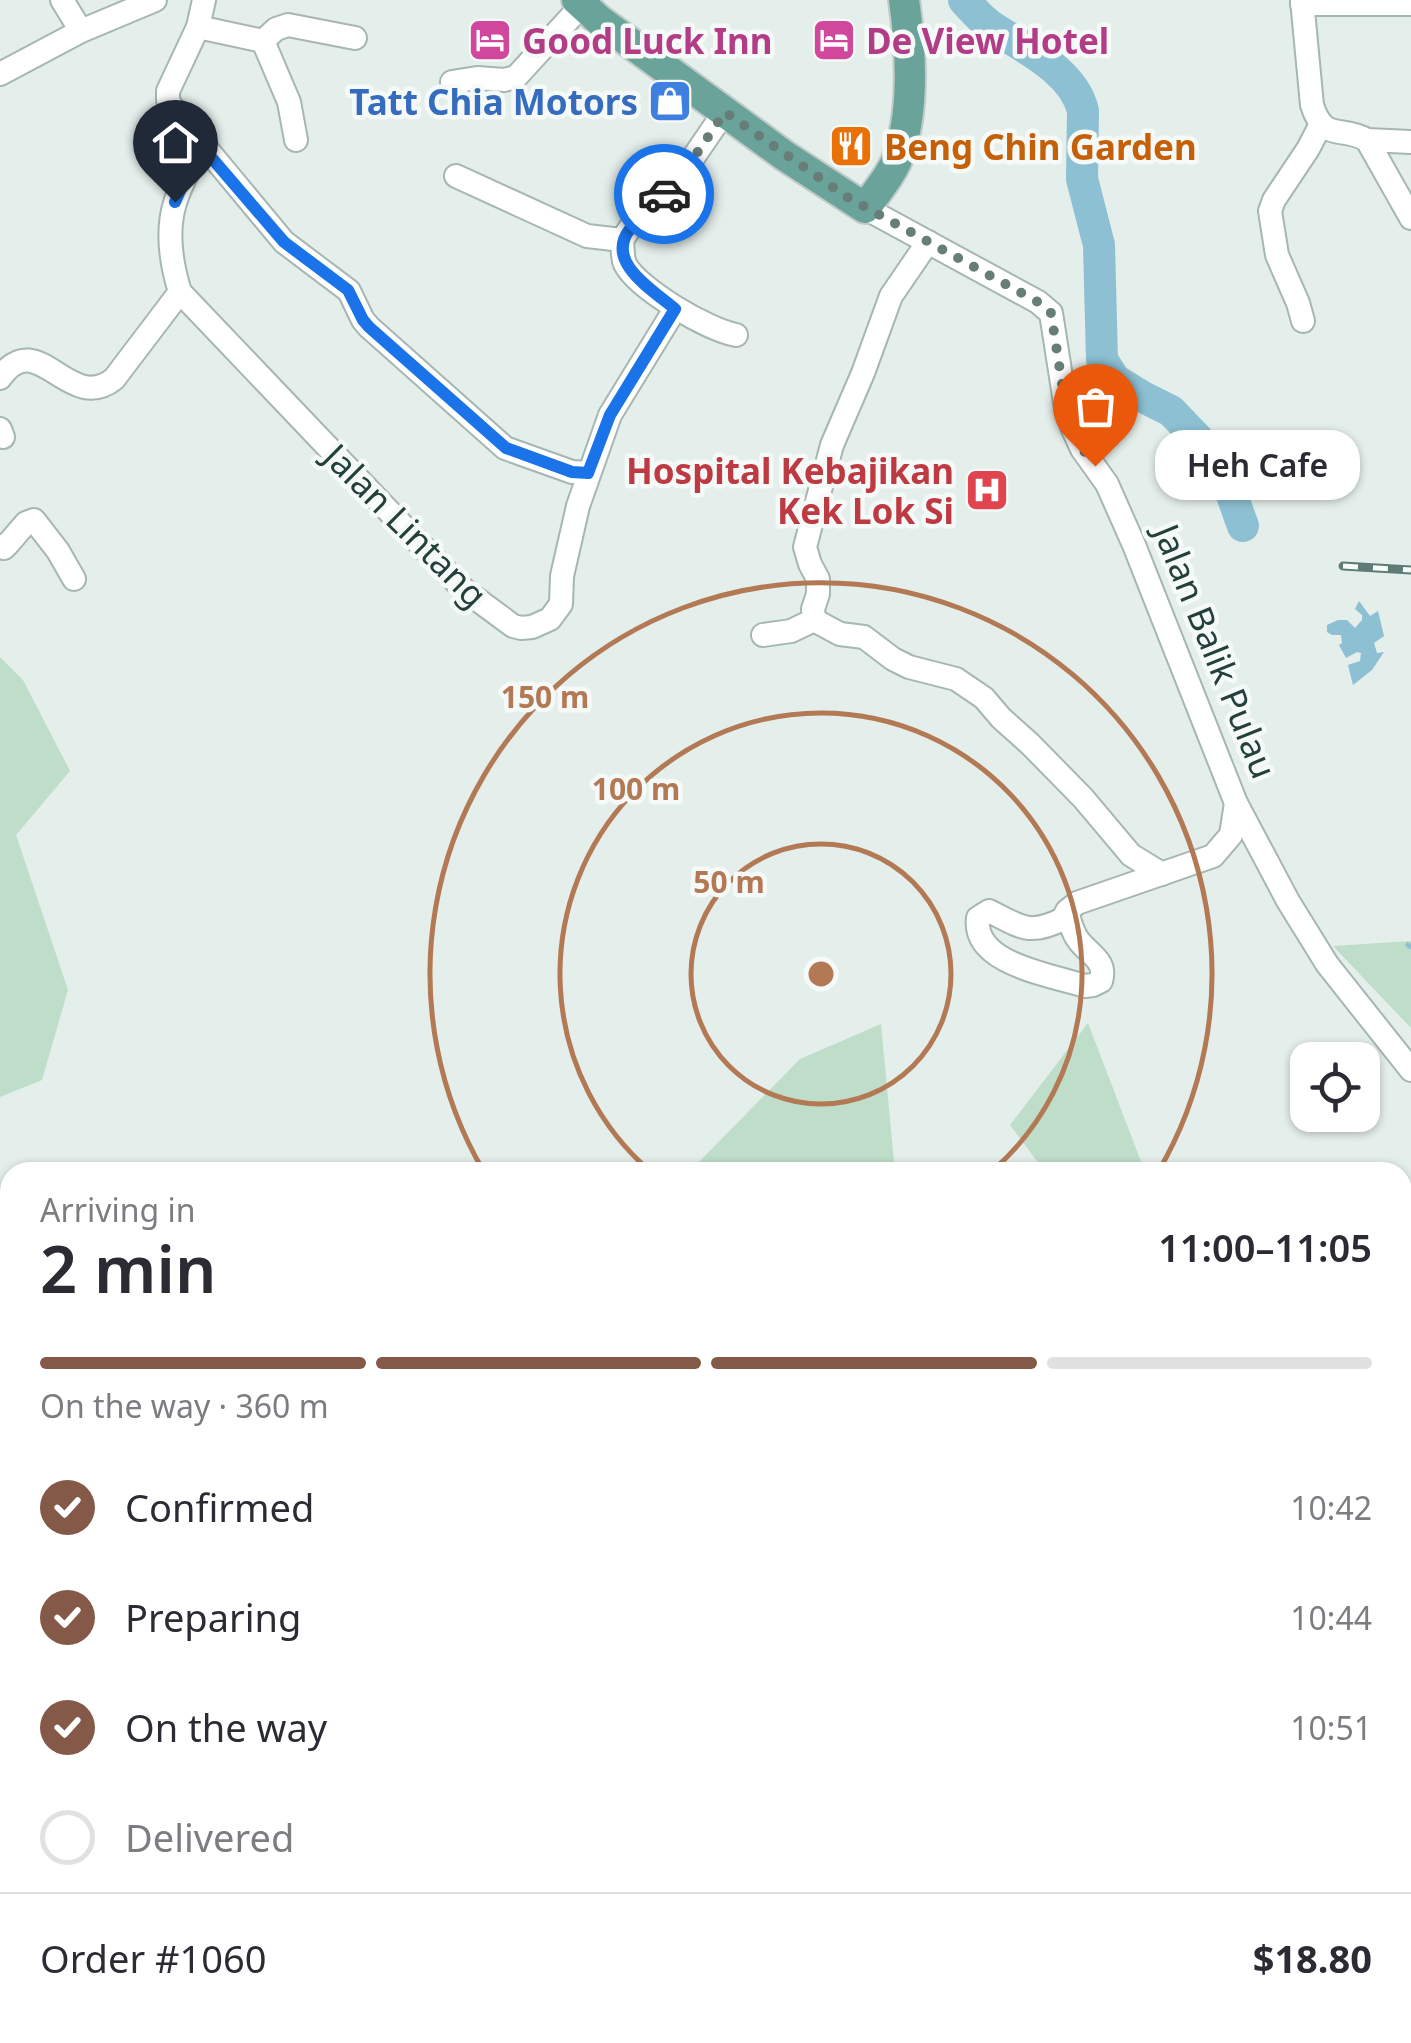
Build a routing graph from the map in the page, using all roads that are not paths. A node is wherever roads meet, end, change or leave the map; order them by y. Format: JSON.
{"nodes":[{"id":1,"x":62,"y":0,"type":"edge"},
{"id":2,"x":155,"y":0,"type":"edge"},
{"id":3,"x":204,"y":0,"type":"edge"},
{"id":4,"x":904,"y":0,"type":"edge"},
{"id":5,"x":580,"y":2,"type":"edge"},
{"id":6,"x":1302,"y":2,"type":"edge"},
{"id":7,"x":1411,"y":4,"type":"edge"},
{"id":8,"x":198,"y":27,"type":"junction"},
{"id":9,"x":81,"y":31,"type":"junction"},
{"id":10,"x":355,"y":38,"type":"dead end"},
{"id":11,"x":263,"y":40,"type":"junction"},
{"id":12,"x":0,"y":74,"type":"edge"},
{"id":13,"x":452,"y":82,"type":"dead end"},
{"id":14,"x":725,"y":112,"type":"junction"},
{"id":15,"x":1321,"y":124,"type":"junction"},
{"id":16,"x":296,"y":140,"type":"dead end"},
{"id":17,"x":1367,"y":140,"type":"junction"},
{"id":18,"x":198,"y":142,"type":"junction"},
{"id":19,"x":1411,"y":142,"type":"edge"},
{"id":20,"x":456,"y":176,"type":"dead end"},
{"id":21,"x":865,"y":208,"type":"junction"},
{"id":22,"x":1411,"y":218,"type":"edge"},
{"id":23,"x":622,"y":240,"type":"junction"},
{"id":24,"x":928,"y":242,"type":"junction"},
{"id":25,"x":180,"y":292,"type":"junction"},
{"id":26,"x":675,"y":309,"type":"junction"},
{"id":27,"x":1302,"y":321,"type":"dead end"},
{"id":28,"x":736,"y":335,"type":"dead end"},
{"id":29,"x":0,"y":378,"type":"edge"},
{"id":30,"x":588,"y":473,"type":"junction"},
{"id":31,"x":0,"y":546,"type":"edge"},
{"id":32,"x":74,"y":578,"type":"dead end"},
{"id":33,"x":814,"y":620,"type":"junction"},
{"id":34,"x":763,"y":635,"type":"dead end"},
{"id":35,"x":1236,"y":804,"type":"junction"},
{"id":36,"x":1162,"y":874,"type":"junction"},
{"id":37,"x":1067,"y":911,"type":"junction"},
{"id":38,"x":1411,"y":1070,"type":"edge"}],
"edges":[{"from":1,"to":9,"type":"street"},
{"from":2,"to":9,"type":"street"},
{"from":3,"to":8,"type":"street"},
{"from":4,"to":21,"type":"main road"},
{"from":5,"to":13,"type":"street"},
{"from":5,"to":14,"type":"main road","name":"Jalan Balik Pulau"},
{"from":6,"to":7,"type":"street"},
{"from":6,"to":15,"type":"street"},
{"from":8,"to":11,"type":"street"},
{"from":8,"to":18,"type":"street"},
{"from":9,"to":12,"type":"street"},
{"from":10,"to":11,"type":"street"},
{"from":11,"to":16,"type":"street"},
{"from":14,"to":21,"type":"main road","name":"Jalan Balik Pulau"},
{"from":14,"to":23,"type":"street"},
{"from":15,"to":17,"type":"street"},
{"from":15,"to":27,"type":"street"},
{"from":17,"to":19,"type":"street"},
{"from":17,"to":22,"type":"street"},
{"from":18,"to":25,"type":"street"},
{"from":18,"to":30,"type":"street"},
{"from":20,"to":23,"type":"street"},
{"from":21,"to":24,"type":"street","name":"Jalan Balik Pulau"},
{"from":23,"to":26,"type":"street"},
{"from":24,"to":33,"type":"street"},
{"from":24,"to":35,"type":"street","name":"Jalan Balik Pulau"},
{"from":25,"to":29,"type":"street"},
{"from":25,"to":30,"type":"street","name":"Jalan Lintang"},
{"from":26,"to":28,"type":"street"},
{"from":26,"to":30,"type":"street","name":"Jalan Lintang"},
{"from":31,"to":32,"type":"street"},
{"from":33,"to":34,"type":"street"},
{"from":33,"to":36,"type":"street"},
{"from":35,"to":36,"type":"street"},
{"from":35,"to":38,"type":"street","name":"Jalan Balik Pulau"},
{"from":36,"to":37,"type":"street"},
{"from":37,"to":37,"type":"street"}]}
